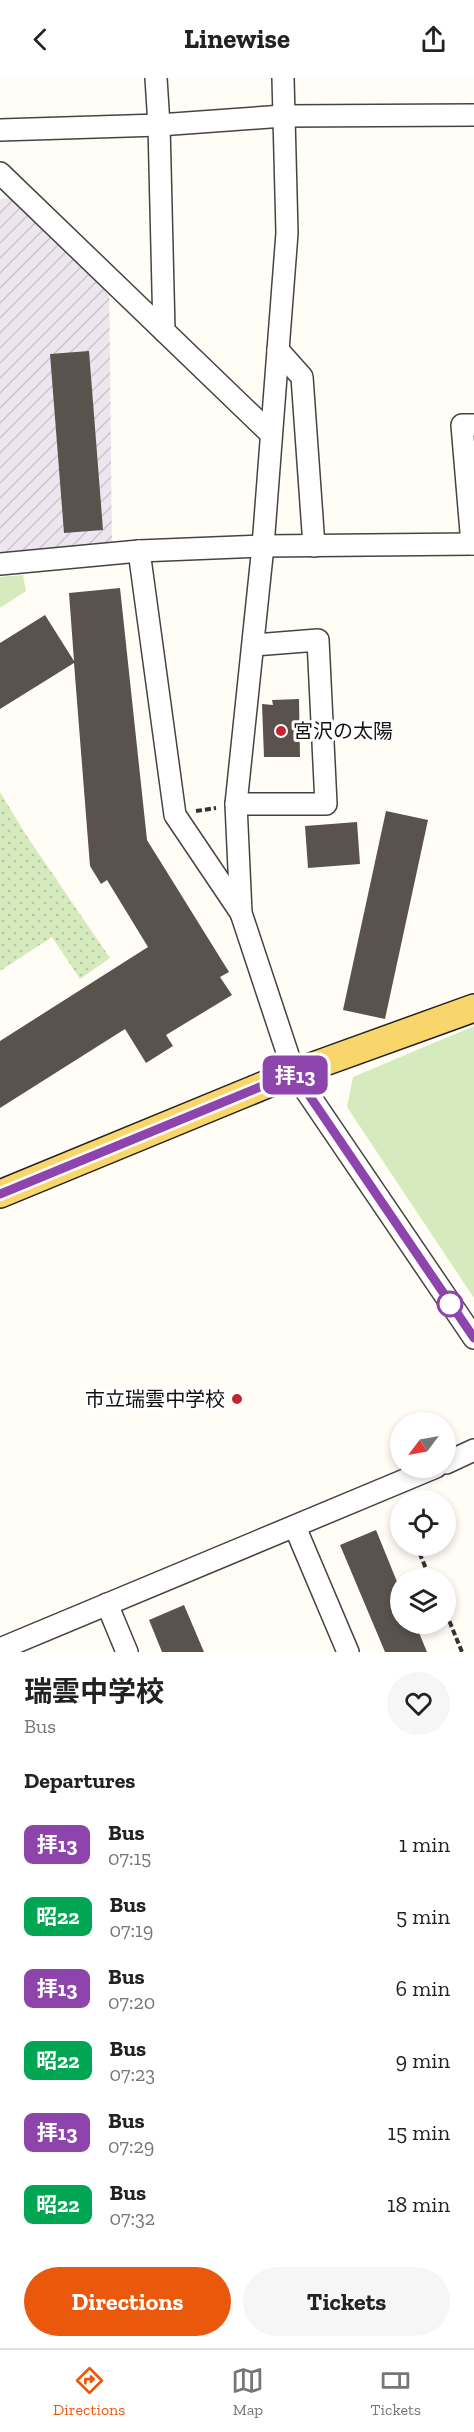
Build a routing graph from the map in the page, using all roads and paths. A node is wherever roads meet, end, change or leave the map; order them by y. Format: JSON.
{"nodes":[{"id":1,"x":156,"y":78,"type":"edge"},
{"id":2,"x":283,"y":78,"type":"edge"},
{"id":3,"x":474,"y":115,"type":"edge"},
{"id":4,"x":283,"y":116,"type":"junction"},
{"id":5,"x":159,"y":125,"type":"junction"},
{"id":6,"x":0,"y":130,"type":"edge"},
{"id":7,"x":0,"y":173,"type":"edge"},
{"id":8,"x":10,"y":193,"type":"edge"},
{"id":9,"x":164,"y":330,"type":"junction"},
{"id":10,"x":278,"y":350,"type":"junction"},
{"id":11,"x":474,"y":425,"type":"edge"},
{"id":12,"x":271,"y":434,"type":"junction"},
{"id":13,"x":473,"y":544,"type":"edge"},
{"id":14,"x":263,"y":546,"type":"junction"},
{"id":15,"x":314,"y":546,"type":"junction"},
{"id":16,"x":139,"y":551,"type":"junction"},
{"id":17,"x":0,"y":564,"type":"edge"},
{"id":18,"x":254,"y":645,"type":"junction"},
{"id":19,"x":236,"y":804,"type":"junction"},
{"id":20,"x":175,"y":814,"type":"junction"},
{"id":21,"x":241,"y":913,"type":"junction"},
{"id":22,"x":474,"y":1008,"type":"edge"},
{"id":23,"x":294,"y":1073,"type":"junction"},
{"id":24,"x":0,"y":1194,"type":"edge"},
{"id":25,"x":474,"y":1338,"type":"edge"},
{"id":26,"x":474,"y":1450,"type":"edge"},
{"id":27,"x":456,"y":1458,"type":"edge"},
{"id":28,"x":410,"y":1478,"type":"edge"},
{"id":29,"x":295,"y":1527,"type":"junction"},
{"id":30,"x":107,"y":1604,"type":"junction"},
{"id":31,"x":455,"y":1634,"type":"edge"},
{"id":32,"x":0,"y":1648,"type":"edge"},
{"id":33,"x":127,"y":1652,"type":"edge"},
{"id":34,"x":348,"y":1652,"type":"edge"},
{"id":35,"x":462,"y":1652,"type":"edge"}],
"edges":[{"from":1,"to":5,"type":"street"},
{"from":2,"to":4,"type":"street"},
{"from":3,"to":4,"type":"street"},
{"from":4,"to":5,"type":"street"},
{"from":4,"to":10,"type":"street"},
{"from":5,"to":6,"type":"street"},
{"from":5,"to":9,"type":"street"},
{"from":7,"to":8,"type":"street"},
{"from":8,"to":9,"type":"street"},
{"from":9,"to":12,"type":"street"},
{"from":10,"to":12,"type":"street"},
{"from":10,"to":15,"type":"street"},
{"from":11,"to":13,"type":"street"},
{"from":12,"to":14,"type":"street"},
{"from":13,"to":15,"type":"street"},
{"from":14,"to":15,"type":"street"},
{"from":14,"to":16,"type":"street"},
{"from":14,"to":18,"type":"street"},
{"from":16,"to":17,"type":"street"},
{"from":16,"to":20,"type":"street"},
{"from":18,"to":19,"type":"street"},
{"from":18,"to":19,"type":"street"},
{"from":19,"to":20,"type":"path"},
{"from":19,"to":21,"type":"street"},
{"from":20,"to":21,"type":"street"},
{"from":21,"to":23,"type":"street"},
{"from":22,"to":23,"type":"main road"},
{"from":23,"to":24,"type":"main road"},
{"from":23,"to":25,"type":"street"},
{"from":26,"to":27,"type":"street"},
{"from":28,"to":29,"type":"street"},
{"from":29,"to":30,"type":"street"},
{"from":29,"to":34,"type":"street"},
{"from":30,"to":32,"type":"street"},
{"from":30,"to":33,"type":"street"},
{"from":31,"to":35,"type":"path"}]}
